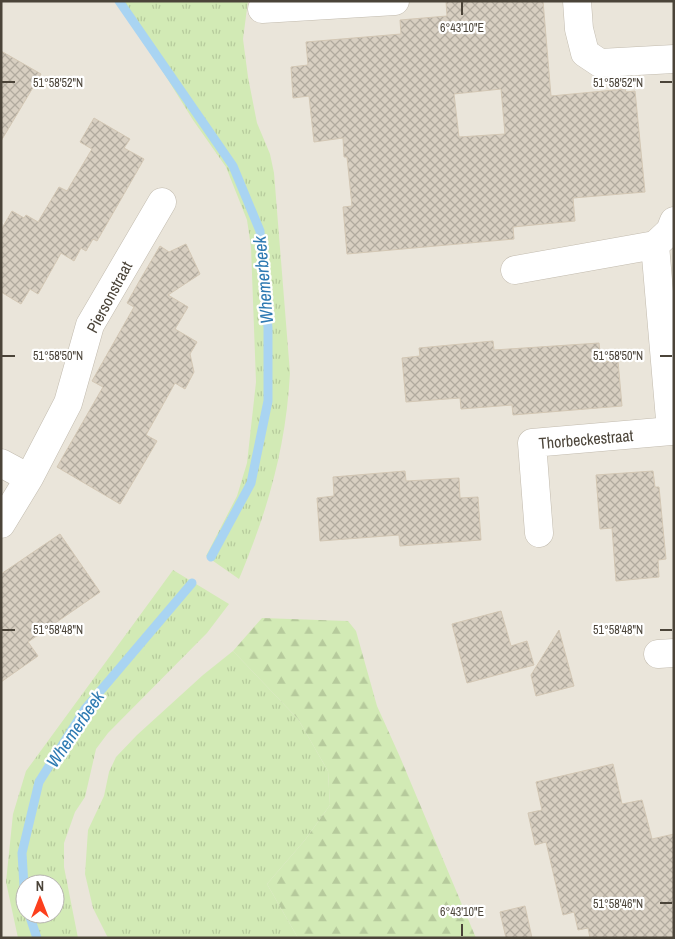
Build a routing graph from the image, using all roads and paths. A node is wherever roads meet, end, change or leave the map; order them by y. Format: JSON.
{"nodes":[{"id":1,"x":395,"y":1,"type":"edge"},
{"id":2,"x":577,"y":1,"type":"edge"},
{"id":3,"x":262,"y":9,"type":"dead end"},
{"id":4,"x":674,"y":58,"type":"edge"},
{"id":5,"x":162,"y":202,"type":"dead end"},
{"id":6,"x":674,"y":221,"type":"edge"},
{"id":7,"x":655,"y":246,"type":"junction"},
{"id":8,"x":515,"y":270,"type":"dead end"},
{"id":9,"x":672,"y":431,"type":"edge"},
{"id":10,"x":1,"y":463,"type":"edge"},
{"id":11,"x":29,"y":478,"type":"junction"},
{"id":12,"x":1,"y":524,"type":"edge"},
{"id":13,"x":539,"y":533,"type":"dead end"}],
"edges":[{"from":1,"to":3,"type":"street"},
{"from":2,"to":4,"type":"street"},
{"from":5,"to":11,"type":"street","name":"Piersonstraat"},
{"from":6,"to":7,"type":"street"},
{"from":7,"to":8,"type":"street"},
{"from":7,"to":9,"type":"street","name":"Thorbeckestraat"},
{"from":9,"to":13,"type":"street","name":"Thorbeckestraat"},
{"from":10,"to":11,"type":"street"},
{"from":11,"to":12,"type":"street","name":"Piersonstraat"}]}
